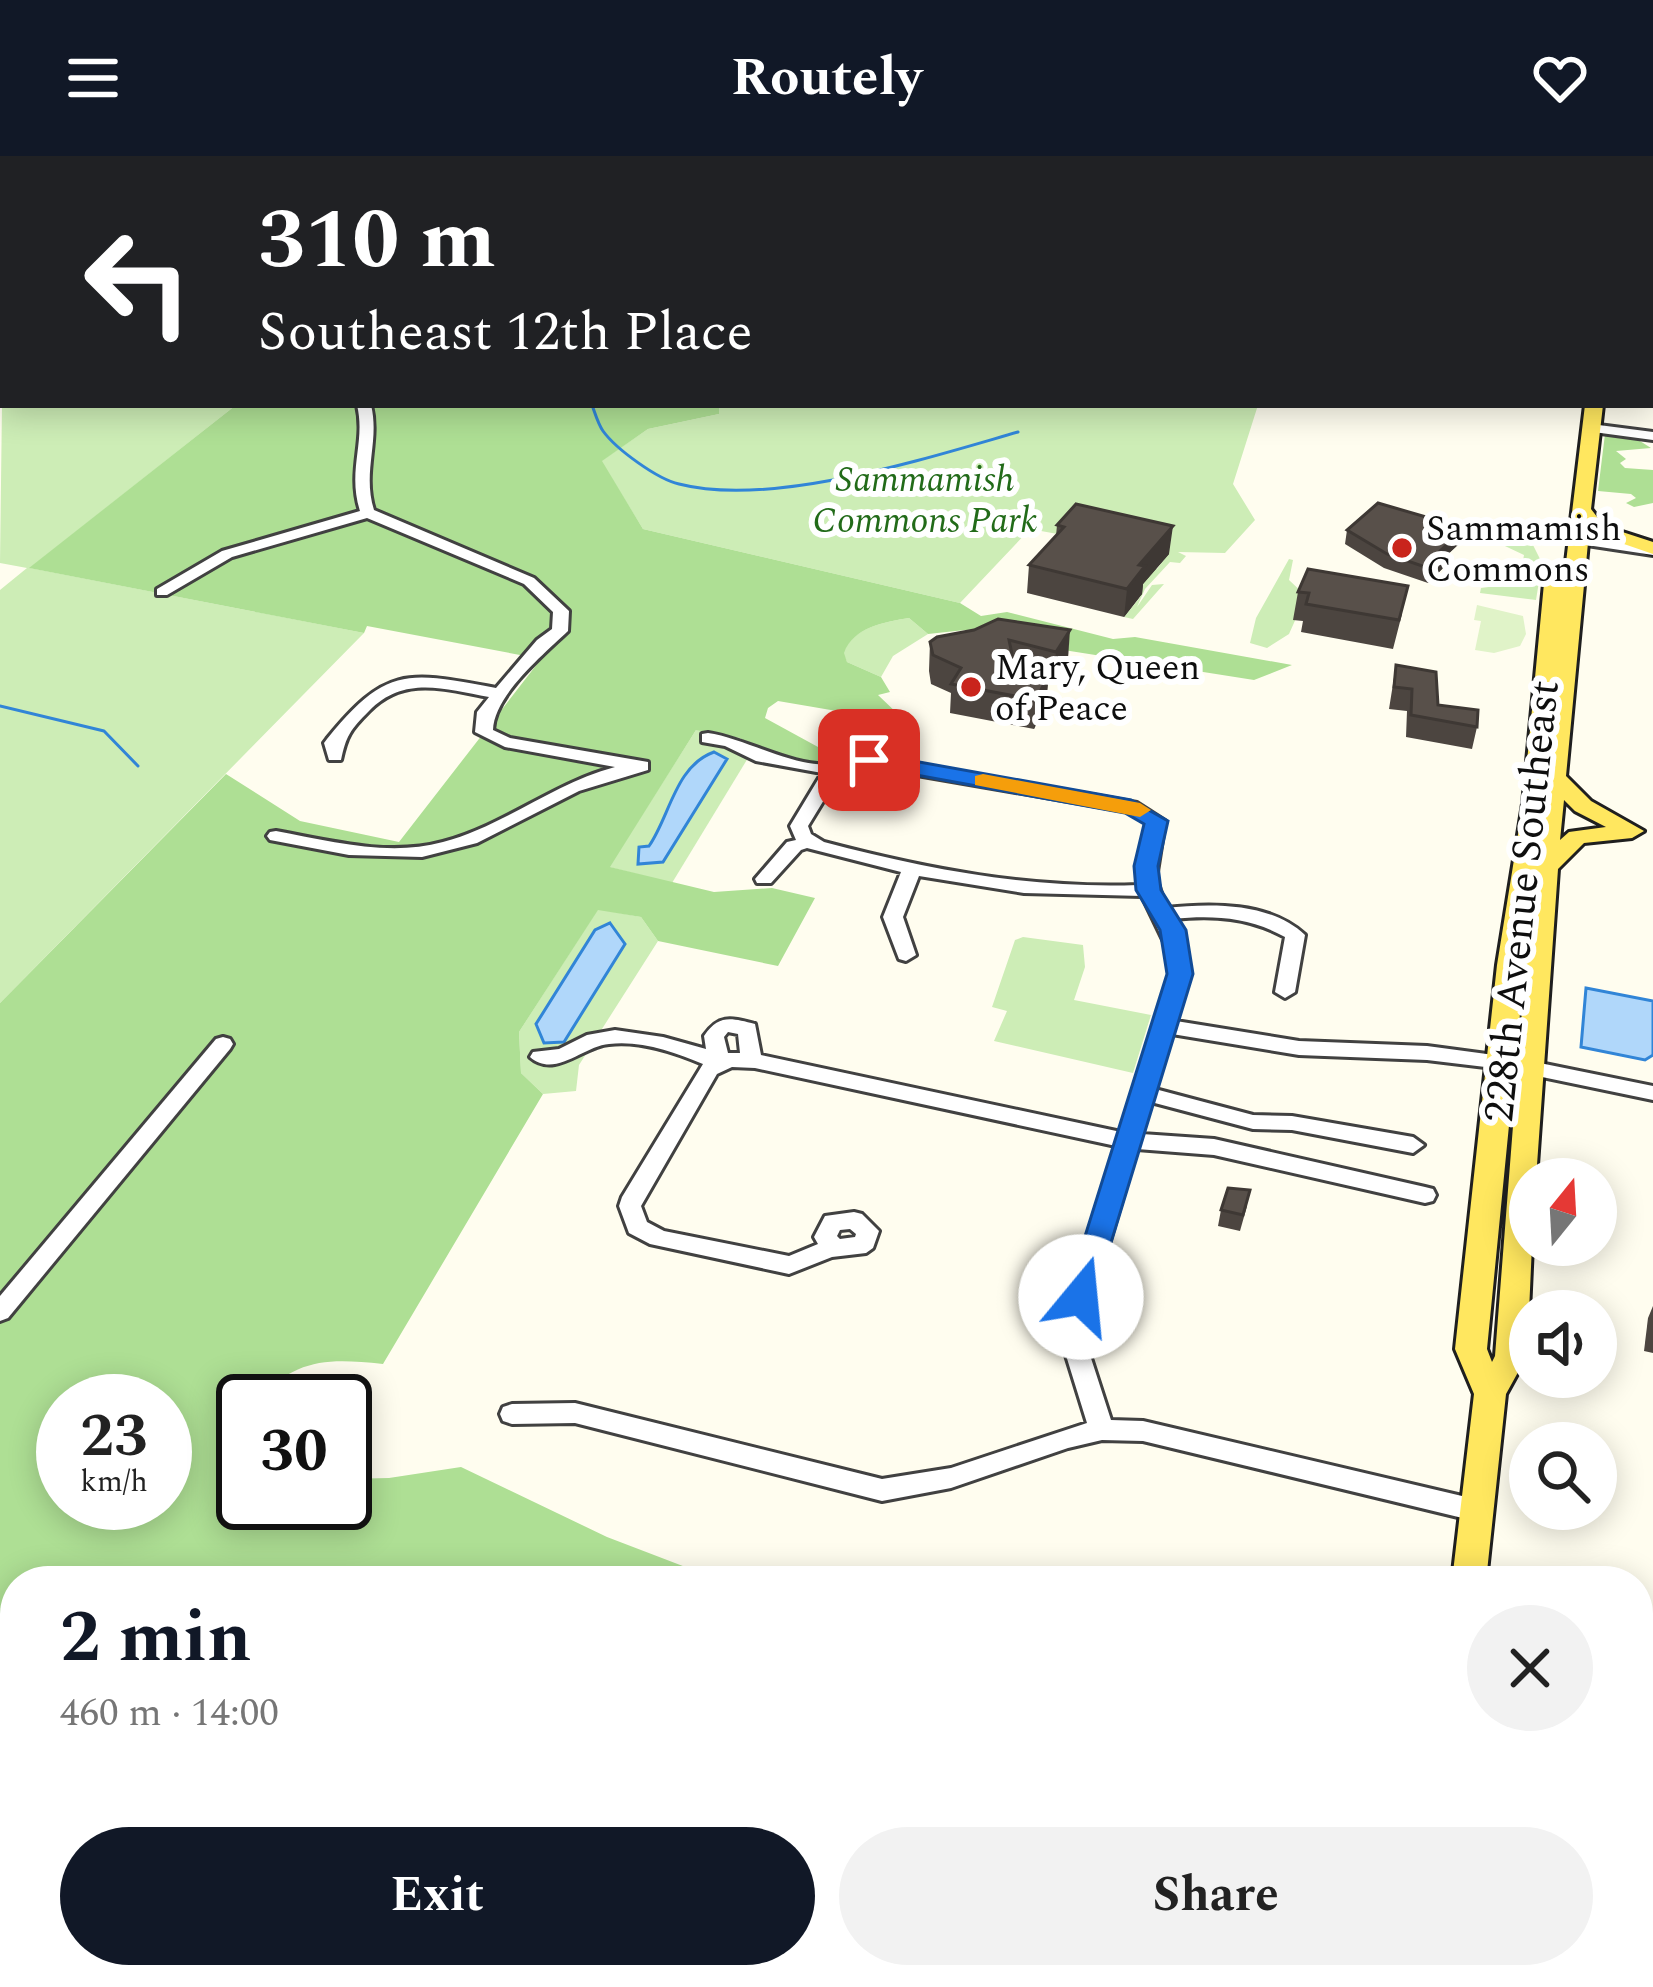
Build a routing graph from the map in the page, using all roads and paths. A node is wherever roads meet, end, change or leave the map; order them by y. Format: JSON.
{"nodes":[{"id":1,"x":365,"y":408,"type":"edge"},
{"id":2,"x":1578,"y":408,"type":"edge"},
{"id":3,"x":1594,"y":408,"type":"edge"},
{"id":4,"x":1591,"y":428,"type":"junction"},
{"id":5,"x":1653,"y":436,"type":"edge"},
{"id":6,"x":1580,"y":506,"type":"junction"},
{"id":7,"x":368,"y":513,"type":"junction"},
{"id":8,"x":1568,"y":538,"type":"junction"},
{"id":9,"x":1649,"y":549,"type":"edge"},
{"id":10,"x":1571,"y":577,"type":"junction"},
{"id":11,"x":162,"y":592,"type":"dead end"},
{"id":12,"x":500,"y":694,"type":"junction"},
{"id":13,"x":708,"y":738,"type":"dead end"},
{"id":14,"x":335,"y":756,"type":"dead end"},
{"id":15,"x":839,"y":766,"type":"junction"},
{"id":16,"x":1557,"y":780,"type":"junction"},
{"id":17,"x":276,"y":836,"type":"dead end"},
{"id":18,"x":805,"y":839,"type":"junction"},
{"id":19,"x":1548,"y":865,"type":"junction"},
{"id":20,"x":913,"y":866,"type":"junction"},
{"id":21,"x":764,"y":879,"type":"dead end"},
{"id":22,"x":1148,"y":890,"type":"junction"},
{"id":23,"x":1163,"y":914,"type":"junction"},
{"id":24,"x":906,"y":955,"type":"dead end"},
{"id":25,"x":1285,"y":992,"type":"dead end"},
{"id":26,"x":1167,"y":1026,"type":"junction"},
{"id":27,"x":223,"y":1044,"type":"dead end"},
{"id":28,"x":540,"y":1057,"type":"dead end"},
{"id":29,"x":751,"y":1061,"type":"junction"},
{"id":30,"x":719,"y":1063,"type":"junction"},
{"id":31,"x":1516,"y":1065,"type":"junction"},
{"id":32,"x":1144,"y":1093,"type":"junction"},
{"id":33,"x":1653,"y":1094,"type":"edge"},
{"id":34,"x":1130,"y":1141,"type":"junction"},
{"id":35,"x":1413,"y":1144,"type":"dead end"},
{"id":36,"x":1425,"y":1196,"type":"dead end"},
{"id":37,"x":832,"y":1246,"type":"dead end"},
{"id":38,"x":0,"y":1312,"type":"edge"},
{"id":39,"x":1490,"y":1394,"type":"junction"},
{"id":40,"x":512,"y":1414,"type":"dead end"},
{"id":41,"x":1102,"y":1430,"type":"junction"},
{"id":42,"x":1479,"y":1511,"type":"junction"},
{"id":43,"x":1471,"y":1566,"type":"edge"}],
"edges":[{"from":1,"to":7,"type":"street"},
{"from":2,"to":8,"type":"main road","name":"228th Avenue Southeast"},
{"from":3,"to":4,"type":"main road","name":"228th Avenue Southeast"},
{"from":4,"to":5,"type":"street"},
{"from":4,"to":6,"type":"main road","name":"228th Avenue Southeast"},
{"from":6,"to":8,"type":"main road","name":"228th Avenue Southeast"},
{"from":6,"to":9,"type":"main road"},
{"from":7,"to":11,"type":"street"},
{"from":7,"to":12,"type":"street"},
{"from":8,"to":9,"type":"street"},
{"from":8,"to":10,"type":"main road","name":"228th Avenue Southeast"},
{"from":8,"to":31,"type":"main road","name":"228th Avenue Southeast"},
{"from":9,"to":10,"type":"main road"},
{"from":10,"to":16,"type":"main road","name":"228th Avenue Southeast"},
{"from":12,"to":14,"type":"street"},
{"from":12,"to":17,"type":"street"},
{"from":13,"to":15,"type":"street"},
{"from":15,"to":18,"type":"street"},
{"from":15,"to":22,"type":"street"},
{"from":16,"to":19,"type":"main road","name":"228th Avenue Southeast"},
{"from":16,"to":19,"type":"main road"},
{"from":18,"to":20,"type":"street"},
{"from":18,"to":21,"type":"street"},
{"from":19,"to":31,"type":"main road","name":"228th Avenue Southeast"},
{"from":20,"to":22,"type":"street"},
{"from":20,"to":24,"type":"street"},
{"from":22,"to":23,"type":"street"},
{"from":23,"to":25,"type":"street"},
{"from":23,"to":26,"type":"street"},
{"from":26,"to":31,"type":"street"},
{"from":26,"to":32,"type":"street"},
{"from":27,"to":38,"type":"street"},
{"from":28,"to":30,"type":"street"},
{"from":29,"to":30,"type":"street"},
{"from":29,"to":30,"type":"street"},
{"from":29,"to":34,"type":"street"},
{"from":30,"to":37,"type":"street"},
{"from":31,"to":33,"type":"street"},
{"from":31,"to":39,"type":"main road","name":"228th Avenue Southeast"},
{"from":31,"to":39,"type":"main road","name":"228th Avenue Southeast"},
{"from":32,"to":34,"type":"street"},
{"from":32,"to":35,"type":"street"},
{"from":34,"to":36,"type":"street"},
{"from":34,"to":41,"type":"street"},
{"from":39,"to":42,"type":"main road","name":"228th Avenue Southeast"},
{"from":40,"to":41,"type":"street"},
{"from":41,"to":42,"type":"street"},
{"from":42,"to":43,"type":"main road","name":"228th Avenue Southeast"}]}
